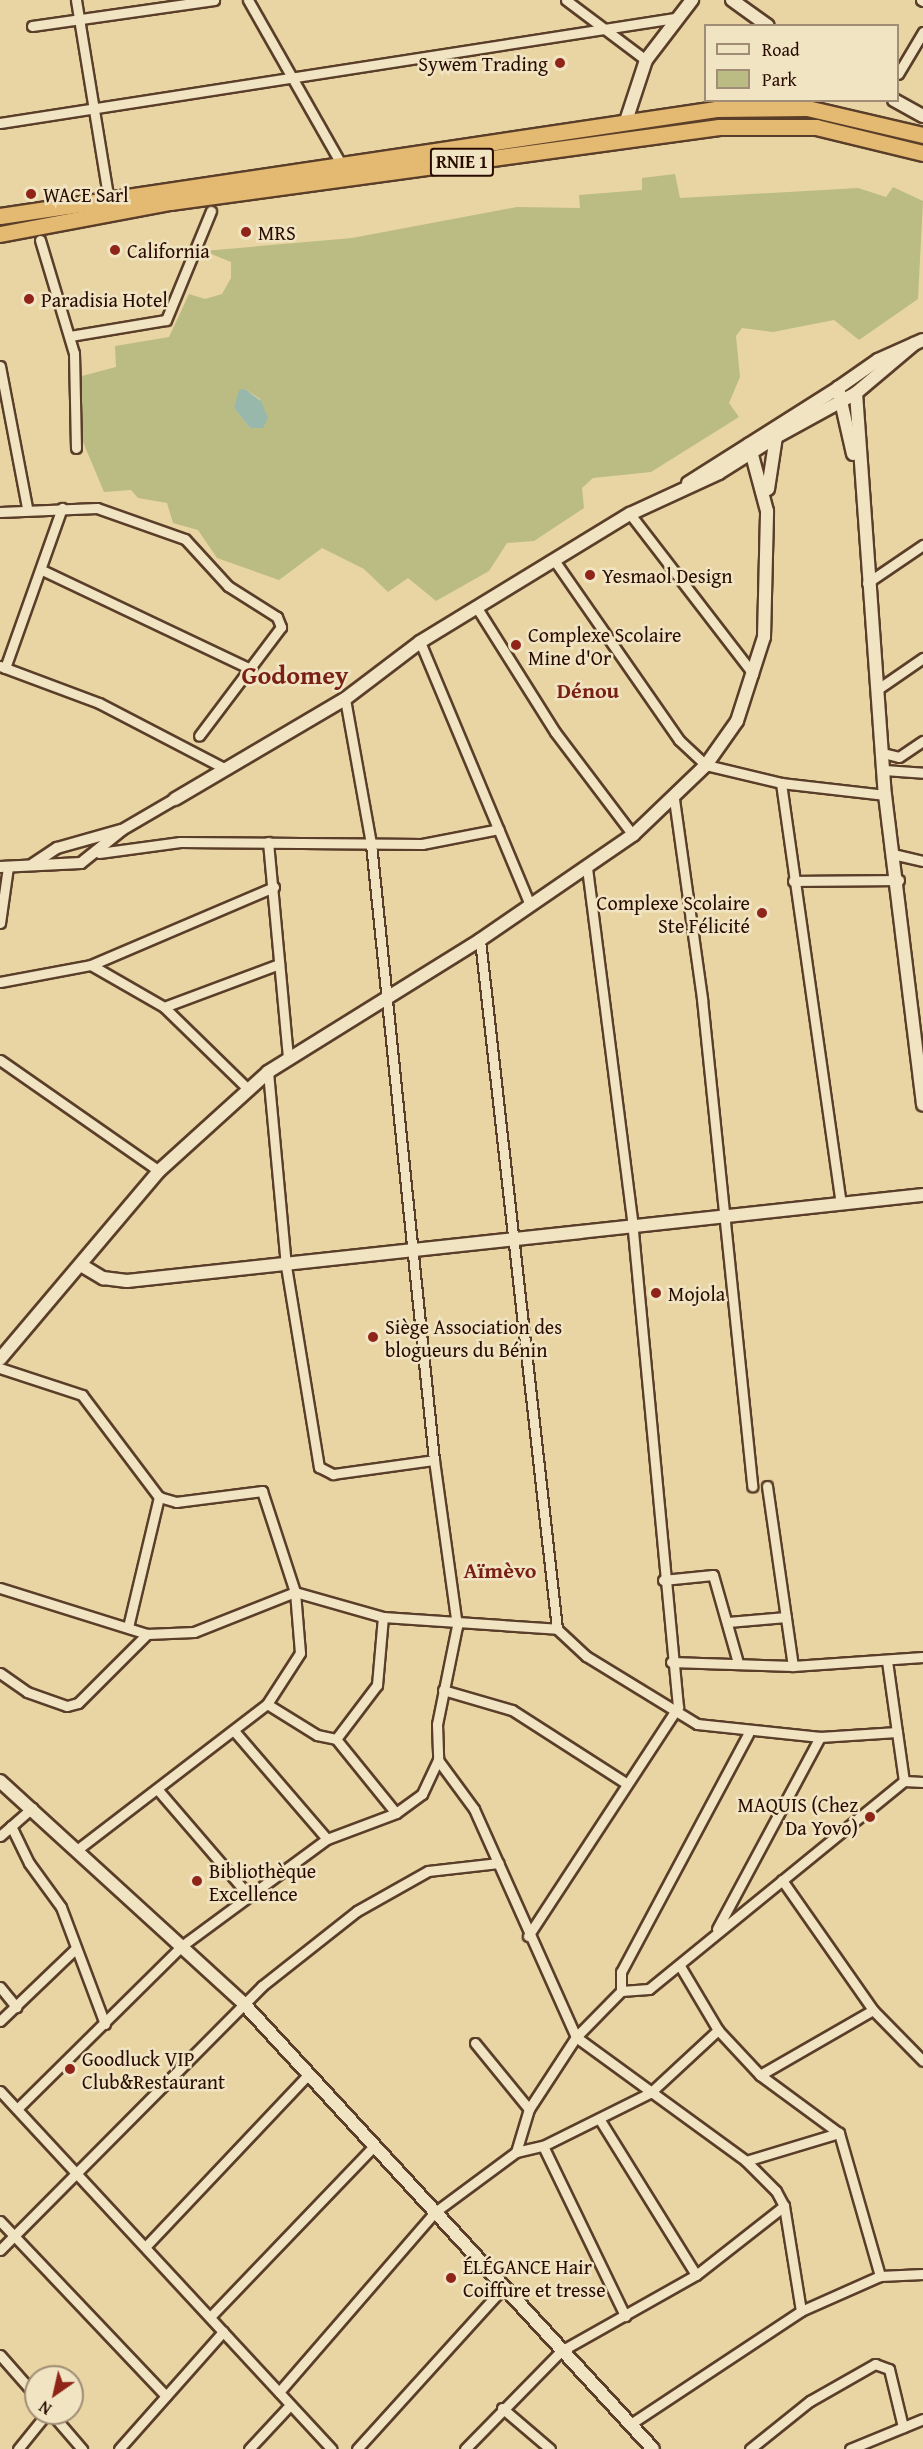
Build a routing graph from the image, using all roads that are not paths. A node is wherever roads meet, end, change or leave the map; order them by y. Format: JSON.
{"nodes":[{"id":1,"x":76,"y":0,"type":"edge"},
{"id":2,"x":214,"y":0,"type":"edge"},
{"id":3,"x":248,"y":0,"type":"edge"},
{"id":4,"x":566,"y":0,"type":"edge"},
{"id":5,"x":692,"y":0,"type":"edge"},
{"id":6,"x":732,"y":0,"type":"edge"},
{"id":7,"x":675,"y":18,"type":"junction"},
{"id":8,"x":80,"y":21,"type":"junction"},
{"id":9,"x":765,"y":24,"type":"edge"},
{"id":10,"x":32,"y":26,"type":"dead end"},
{"id":11,"x":607,"y":29,"type":"junction"},
{"id":12,"x":923,"y":32,"type":"edge"},
{"id":13,"x":646,"y":60,"type":"junction"},
{"id":14,"x":899,"y":71,"type":"edge"},
{"id":15,"x":294,"y":74,"type":"junction"},
{"id":16,"x":898,"y":102,"type":"edge"},
{"id":17,"x":96,"y":108,"type":"junction"},
{"id":18,"x":923,"y":116,"type":"edge"},
{"id":19,"x":0,"y":123,"type":"edge"},
{"id":20,"x":626,"y":124,"type":"junction"},
{"id":21,"x":923,"y":135,"type":"edge"},
{"id":22,"x":923,"y":153,"type":"edge"},
{"id":23,"x":340,"y":162,"type":"junction"},
{"id":24,"x":108,"y":196,"type":"junction"},
{"id":25,"x":211,"y":211,"type":"dead end"},
{"id":26,"x":0,"y":216,"type":"edge"},
{"id":27,"x":0,"y":234,"type":"edge"},
{"id":28,"x":40,"y":240,"type":"dead end"},
{"id":29,"x":70,"y":336,"type":"junction"},
{"id":30,"x":919,"y":342,"type":"edge"},
{"id":31,"x":0,"y":366,"type":"edge"},
{"id":32,"x":838,"y":388,"type":"junction"},
{"id":33,"x":856,"y":393,"type":"junction"},
{"id":34,"x":838,"y":404,"type":"junction"},
{"id":35,"x":776,"y":437,"type":"junction"},
{"id":36,"x":754,"y":446,"type":"junction"},
{"id":37,"x":76,"y":448,"type":"dead end"},
{"id":38,"x":769,"y":460,"type":"junction"},
{"id":39,"x":857,"y":469,"type":"junction"},
{"id":40,"x":27,"y":507,"type":"junction"},
{"id":41,"x":62,"y":508,"type":"junction"},
{"id":42,"x":767,"y":511,"type":"junction"},
{"id":43,"x":0,"y":512,"type":"edge"},
{"id":44,"x":630,"y":514,"type":"junction"},
{"id":45,"x":923,"y":545,"type":"edge"},
{"id":46,"x":554,"y":560,"type":"junction"},
{"id":47,"x":42,"y":570,"type":"junction"},
{"id":48,"x":867,"y":583,"type":"junction"},
{"id":49,"x":477,"y":608,"type":"junction"},
{"id":50,"x":420,"y":642,"type":"junction"},
{"id":51,"x":923,"y":658,"type":"edge"},
{"id":52,"x":2,"y":667,"type":"edge"},
{"id":53,"x":248,"y":668,"type":"junction"},
{"id":54,"x":753,"y":674,"type":"junction"},
{"id":55,"x":878,"y":689,"type":"junction"},
{"id":56,"x":345,"y":699,"type":"junction"},
{"id":57,"x":199,"y":736,"type":"dead end"},
{"id":58,"x":923,"y":741,"type":"edge"},
{"id":59,"x":883,"y":753,"type":"junction"},
{"id":60,"x":706,"y":765,"type":"junction"},
{"id":61,"x":226,"y":769,"type":"junction"},
{"id":62,"x":884,"y":770,"type":"junction"},
{"id":63,"x":923,"y":773,"type":"edge"},
{"id":64,"x":781,"y":783,"type":"junction"},
{"id":65,"x":885,"y":795,"type":"junction"},
{"id":66,"x":175,"y":799,"type":"joint"},
{"id":67,"x":674,"y":800,"type":"junction"},
{"id":68,"x":499,"y":829,"type":"junction"},
{"id":69,"x":122,"y":830,"type":"junction"},
{"id":70,"x":633,"y":835,"type":"junction"},
{"id":71,"x":268,"y":842,"type":"junction"},
{"id":72,"x":371,"y":844,"type":"junction"},
{"id":73,"x":99,"y":853,"type":"junction"},
{"id":74,"x":897,"y":855,"type":"junction"},
{"id":75,"x":923,"y":861,"type":"edge"},
{"id":76,"x":33,"y":864,"type":"junction"},
{"id":77,"x":4,"y":867,"type":"edge"},
{"id":78,"x":587,"y":867,"type":"junction"},
{"id":79,"x":899,"y":880,"type":"junction"},
{"id":80,"x":793,"y":881,"type":"junction"},
{"id":81,"x":274,"y":887,"type":"junction"},
{"id":82,"x":530,"y":905,"type":"junction"},
{"id":83,"x":0,"y":923,"type":"edge"},
{"id":84,"x":480,"y":940,"type":"junction"},
{"id":85,"x":279,"y":964,"type":"junction"},
{"id":86,"x":91,"y":965,"type":"junction"},
{"id":87,"x":0,"y":982,"type":"edge"},
{"id":88,"x":384,"y":1000,"type":"junction"},
{"id":89,"x":164,"y":1007,"type":"junction"},
{"id":90,"x":288,"y":1058,"type":"junction"},
{"id":91,"x":0,"y":1060,"type":"edge"},
{"id":92,"x":268,"y":1072,"type":"junction"},
{"id":93,"x":249,"y":1090,"type":"junction"},
{"id":94,"x":923,"y":1105,"type":"edge"},
{"id":95,"x":159,"y":1172,"type":"junction"},
{"id":96,"x":923,"y":1195,"type":"edge"},
{"id":97,"x":841,"y":1203,"type":"junction"},
{"id":98,"x":721,"y":1218,"type":"junction"},
{"id":99,"x":633,"y":1227,"type":"junction"},
{"id":100,"x":514,"y":1240,"type":"junction"},
{"id":101,"x":412,"y":1252,"type":"junction"},
{"id":102,"x":81,"y":1265,"type":"junction"},
{"id":103,"x":286,"y":1266,"type":"junction"},
{"id":104,"x":0,"y":1359,"type":"edge"},
{"id":105,"x":0,"y":1368,"type":"edge"},
{"id":106,"x":434,"y":1460,"type":"junction"},
{"id":107,"x":752,"y":1486,"type":"dead end"},
{"id":108,"x":767,"y":1486,"type":"dead end"},
{"id":109,"x":159,"y":1497,"type":"junction"},
{"id":110,"x":663,"y":1580,"type":"junction"},
{"id":111,"x":0,"y":1588,"type":"edge"},
{"id":112,"x":295,"y":1592,"type":"junction"},
{"id":113,"x":383,"y":1617,"type":"junction"},
{"id":114,"x":786,"y":1617,"type":"junction"},
{"id":115,"x":728,"y":1622,"type":"junction"},
{"id":116,"x":457,"y":1626,"type":"junction"},
{"id":117,"x":128,"y":1627,"type":"junction"},
{"id":118,"x":557,"y":1629,"type":"junction"},
{"id":119,"x":147,"y":1634,"type":"junction"},
{"id":120,"x":923,"y":1657,"type":"edge"},
{"id":121,"x":887,"y":1661,"type":"junction"},
{"id":122,"x":671,"y":1662,"type":"junction"},
{"id":123,"x":738,"y":1663,"type":"junction"},
{"id":124,"x":793,"y":1666,"type":"junction"},
{"id":125,"x":0,"y":1673,"type":"edge"},
{"id":126,"x":442,"y":1690,"type":"junction"},
{"id":127,"x":267,"y":1704,"type":"junction"},
{"id":128,"x":678,"y":1707,"type":"junction"},
{"id":129,"x":235,"y":1732,"type":"junction"},
{"id":130,"x":897,"y":1732,"type":"junction"},
{"id":131,"x":748,"y":1734,"type":"junction"},
{"id":132,"x":820,"y":1737,"type":"junction"},
{"id":133,"x":336,"y":1739,"type":"junction"},
{"id":134,"x":438,"y":1760,"type":"junction"},
{"id":135,"x":0,"y":1781,"type":"edge"},
{"id":136,"x":904,"y":1781,"type":"junction"},
{"id":137,"x":624,"y":1782,"type":"junction"},
{"id":138,"x":923,"y":1782,"type":"edge"},
{"id":139,"x":158,"y":1790,"type":"junction"},
{"id":140,"x":32,"y":1808,"type":"junction"},
{"id":141,"x":396,"y":1813,"type":"junction"},
{"id":142,"x":11,"y":1826,"type":"junction"},
{"id":143,"x":0,"y":1836,"type":"edge"},
{"id":144,"x":327,"y":1839,"type":"junction"},
{"id":145,"x":77,"y":1850,"type":"junction"},
{"id":146,"x":499,"y":1863,"type":"junction"},
{"id":147,"x":782,"y":1880,"type":"junction"},
{"id":148,"x":250,"y":1897,"type":"junction"},
{"id":149,"x":715,"y":1934,"type":"junction"},
{"id":150,"x":528,"y":1936,"type":"junction"},
{"id":151,"x":183,"y":1945,"type":"junction"},
{"id":152,"x":74,"y":1950,"type":"junction"},
{"id":153,"x":680,"y":1966,"type":"junction"},
{"id":154,"x":0,"y":1987,"type":"edge"},
{"id":155,"x":621,"y":1991,"type":"junction"},
{"id":156,"x":244,"y":2004,"type":"junction"},
{"id":157,"x":16,"y":2007,"type":"junction"},
{"id":158,"x":873,"y":2010,"type":"junction"},
{"id":159,"x":0,"y":2021,"type":"edge"},
{"id":160,"x":105,"y":2024,"type":"junction"},
{"id":161,"x":718,"y":2030,"type":"junction"},
{"id":162,"x":576,"y":2037,"type":"junction"},
{"id":163,"x":475,"y":2043,"type":"dead end"},
{"id":164,"x":923,"y":2061,"type":"edge"},
{"id":165,"x":760,"y":2074,"type":"junction"},
{"id":166,"x":308,"y":2075,"type":"junction"},
{"id":167,"x":0,"y":2091,"type":"edge"},
{"id":168,"x":650,"y":2093,"type":"junction"},
{"id":169,"x":18,"y":2108,"type":"junction"},
{"id":170,"x":529,"y":2109,"type":"junction"},
{"id":171,"x":600,"y":2120,"type":"junction"},
{"id":172,"x":839,"y":2133,"type":"junction"},
{"id":173,"x":543,"y":2146,"type":"junction"},
{"id":174,"x":372,"y":2148,"type":"junction"},
{"id":175,"x":516,"y":2152,"type":"junction"},
{"id":176,"x":746,"y":2161,"type":"junction"},
{"id":177,"x":80,"y":2174,"type":"junction"},
{"id":178,"x":784,"y":2206,"type":"junction"},
{"id":179,"x":435,"y":2212,"type":"junction"},
{"id":180,"x":0,"y":2221,"type":"edge"},
{"id":181,"x":15,"y":2237,"type":"junction"},
{"id":182,"x":147,"y":2245,"type":"junction"},
{"id":183,"x":0,"y":2250,"type":"edge"},
{"id":184,"x":923,"y":2274,"type":"edge"},
{"id":185,"x":696,"y":2275,"type":"junction"},
{"id":186,"x":880,"y":2276,"type":"junction"},
{"id":187,"x":502,"y":2289,"type":"junction"},
{"id":188,"x":801,"y":2311,"type":"junction"},
{"id":189,"x":625,"y":2316,"type":"junction"},
{"id":190,"x":210,"y":2317,"type":"junction"},
{"id":191,"x":223,"y":2332,"type":"junction"},
{"id":192,"x":561,"y":2351,"type":"junction"},
{"id":193,"x":0,"y":2355,"type":"edge"},
{"id":194,"x":24,"y":2382,"type":"edge"},
{"id":195,"x":279,"y":2392,"type":"junction"},
{"id":196,"x":166,"y":2396,"type":"junction"},
{"id":197,"x":290,"y":2405,"type":"junction"},
{"id":198,"x":502,"y":2408,"type":"junction"},
{"id":199,"x":923,"y":2419,"type":"edge"},
{"id":200,"x":39,"y":2425,"type":"edge"},
{"id":201,"x":60,"y":2425,"type":"edge"},
{"id":202,"x":630,"y":2425,"type":"junction"},
{"id":203,"x":903,"y":2427,"type":"junction"},
{"id":204,"x":18,"y":2449,"type":"edge"},
{"id":205,"x":82,"y":2449,"type":"edge"},
{"id":206,"x":119,"y":2449,"type":"edge"},
{"id":207,"x":249,"y":2449,"type":"edge"},
{"id":208,"x":331,"y":2449,"type":"edge"},
{"id":209,"x":357,"y":2449,"type":"edge"},
{"id":210,"x":465,"y":2449,"type":"edge"},
{"id":211,"x":550,"y":2449,"type":"edge"},
{"id":212,"x":653,"y":2449,"type":"edge"},
{"id":213,"x":750,"y":2449,"type":"edge"},
{"id":214,"x":850,"y":2449,"type":"edge"}],
"edges":[{"from":1,"to":8,"type":"street"},
{"from":2,"to":8,"type":"street"},
{"from":3,"to":15,"type":"street"},
{"from":4,"to":11,"type":"street"},
{"from":5,"to":7,"type":"main road"},
{"from":6,"to":9,"type":"main road"},
{"from":7,"to":11,"type":"street"},
{"from":7,"to":13,"type":"main road"},
{"from":8,"to":10,"type":"street"},
{"from":8,"to":17,"type":"street"},
{"from":11,"to":13,"type":"street"},
{"from":11,"to":15,"type":"street"},
{"from":12,"to":14,"type":"street"},
{"from":13,"to":20,"type":"main road"},
{"from":15,"to":17,"type":"street"},
{"from":15,"to":23,"type":"street"},
{"from":16,"to":18,"type":"main road"},
{"from":17,"to":19,"type":"street"},
{"from":17,"to":24,"type":"street"},
{"from":20,"to":21,"type":"highway","number":"RNIE 1"},
{"from":20,"to":23,"type":"highway","number":"RNIE 1"},
{"from":22,"to":27,"type":"highway","number":"RNIE 1"},
{"from":23,"to":24,"type":"highway","number":"RNIE 1"},
{"from":24,"to":26,"type":"highway","number":"RNIE 1"},
{"from":25,"to":29,"type":"street"},
{"from":28,"to":29,"type":"street"},
{"from":29,"to":37,"type":"street"},
{"from":30,"to":32,"type":"main road"},
{"from":30,"to":33,"type":"main road"},
{"from":31,"to":40,"type":"street"},
{"from":32,"to":34,"type":"main road"},
{"from":32,"to":36,"type":"main road"},
{"from":33,"to":34,"type":"main road"},
{"from":33,"to":39,"type":"main road"},
{"from":34,"to":35,"type":"main road"},
{"from":34,"to":39,"type":"main road"},
{"from":35,"to":36,"type":"main road"},
{"from":35,"to":38,"type":"main road"},
{"from":36,"to":38,"type":"main road"},
{"from":36,"to":42,"type":"main road"},
{"from":36,"to":44,"type":"main road"},
{"from":38,"to":42,"type":"main road"},
{"from":39,"to":48,"type":"main road"},
{"from":40,"to":41,"type":"street"},
{"from":40,"to":43,"type":"street"},
{"from":41,"to":47,"type":"street"},
{"from":41,"to":53,"type":"street"},
{"from":42,"to":54,"type":"main road"},
{"from":44,"to":46,"type":"main road"},
{"from":44,"to":54,"type":"street"},
{"from":45,"to":48,"type":"street"},
{"from":46,"to":49,"type":"main road"},
{"from":46,"to":60,"type":"street"},
{"from":47,"to":52,"type":"street"},
{"from":47,"to":53,"type":"street"},
{"from":48,"to":55,"type":"main road"},
{"from":49,"to":50,"type":"main road"},
{"from":49,"to":70,"type":"street"},
{"from":50,"to":56,"type":"main road"},
{"from":50,"to":68,"type":"street"},
{"from":51,"to":55,"type":"street"},
{"from":52,"to":61,"type":"street"},
{"from":53,"to":57,"type":"street"},
{"from":54,"to":60,"type":"main road"},
{"from":55,"to":59,"type":"main road"},
{"from":56,"to":61,"type":"main road"},
{"from":56,"to":72,"type":"street"},
{"from":58,"to":59,"type":"street"},
{"from":59,"to":62,"type":"main road"},
{"from":60,"to":64,"type":"street"},
{"from":60,"to":67,"type":"main road"},
{"from":61,"to":66,"type":"main road"},
{"from":62,"to":63,"type":"street"},
{"from":62,"to":65,"type":"main road"},
{"from":64,"to":65,"type":"street"},
{"from":64,"to":80,"type":"street"},
{"from":65,"to":74,"type":"main road"},
{"from":66,"to":69,"type":"street"},
{"from":67,"to":70,"type":"main road"},
{"from":67,"to":98,"type":"street"},
{"from":68,"to":72,"type":"street"},
{"from":68,"to":82,"type":"street"},
{"from":69,"to":73,"type":"street"},
{"from":69,"to":76,"type":"street"},
{"from":70,"to":78,"type":"main road"},
{"from":71,"to":72,"type":"street"},
{"from":71,"to":73,"type":"street"},
{"from":71,"to":81,"type":"street"},
{"from":72,"to":88,"type":"street"},
{"from":73,"to":76,"type":"street"},
{"from":74,"to":75,"type":"street"},
{"from":74,"to":79,"type":"main road"},
{"from":76,"to":77,"type":"street"},
{"from":77,"to":83,"type":"street"},
{"from":78,"to":82,"type":"main road"},
{"from":78,"to":99,"type":"street"},
{"from":79,"to":80,"type":"street"},
{"from":79,"to":94,"type":"main road"},
{"from":80,"to":97,"type":"street"},
{"from":81,"to":85,"type":"street"},
{"from":81,"to":86,"type":"street"},
{"from":82,"to":84,"type":"main road"},
{"from":84,"to":88,"type":"main road"},
{"from":84,"to":100,"type":"street"},
{"from":85,"to":89,"type":"street"},
{"from":85,"to":90,"type":"street"},
{"from":86,"to":87,"type":"street"},
{"from":86,"to":89,"type":"street"},
{"from":88,"to":90,"type":"main road"},
{"from":88,"to":101,"type":"street"},
{"from":89,"to":93,"type":"street"},
{"from":90,"to":92,"type":"main road"},
{"from":91,"to":95,"type":"street"},
{"from":92,"to":93,"type":"main road"},
{"from":92,"to":103,"type":"street"},
{"from":93,"to":95,"type":"main road"},
{"from":95,"to":102,"type":"main road"},
{"from":96,"to":97,"type":"main road"},
{"from":97,"to":98,"type":"main road"},
{"from":98,"to":99,"type":"main road"},
{"from":98,"to":107,"type":"street"},
{"from":99,"to":100,"type":"main road"},
{"from":99,"to":110,"type":"street"},
{"from":100,"to":101,"type":"main road"},
{"from":100,"to":118,"type":"street"},
{"from":101,"to":103,"type":"main road"},
{"from":101,"to":106,"type":"street"},
{"from":102,"to":103,"type":"main road"},
{"from":102,"to":104,"type":"main road"},
{"from":103,"to":106,"type":"street"},
{"from":105,"to":109,"type":"street"},
{"from":106,"to":116,"type":"street"},
{"from":108,"to":114,"type":"street"},
{"from":109,"to":112,"type":"street"},
{"from":109,"to":117,"type":"street"},
{"from":110,"to":115,"type":"street"},
{"from":110,"to":122,"type":"street"},
{"from":111,"to":117,"type":"street"},
{"from":112,"to":113,"type":"street"},
{"from":112,"to":119,"type":"street"},
{"from":112,"to":127,"type":"street"},
{"from":113,"to":116,"type":"street"},
{"from":113,"to":133,"type":"street"},
{"from":114,"to":115,"type":"street"},
{"from":114,"to":124,"type":"street"},
{"from":115,"to":123,"type":"street"},
{"from":116,"to":118,"type":"street"},
{"from":116,"to":126,"type":"street"},
{"from":117,"to":119,"type":"street"},
{"from":118,"to":128,"type":"street"},
{"from":119,"to":125,"type":"street"},
{"from":120,"to":121,"type":"street"},
{"from":121,"to":124,"type":"street"},
{"from":121,"to":130,"type":"street"},
{"from":122,"to":123,"type":"street"},
{"from":122,"to":128,"type":"street"},
{"from":123,"to":124,"type":"street"},
{"from":126,"to":134,"type":"street"},
{"from":126,"to":137,"type":"street"},
{"from":127,"to":129,"type":"street"},
{"from":127,"to":133,"type":"street"},
{"from":128,"to":131,"type":"street"},
{"from":128,"to":137,"type":"street"},
{"from":129,"to":139,"type":"street"},
{"from":129,"to":144,"type":"street"},
{"from":130,"to":132,"type":"street"},
{"from":130,"to":136,"type":"street"},
{"from":131,"to":132,"type":"street"},
{"from":131,"to":155,"type":"street"},
{"from":132,"to":149,"type":"street"},
{"from":133,"to":141,"type":"street"},
{"from":134,"to":141,"type":"street"},
{"from":134,"to":146,"type":"street"},
{"from":135,"to":140,"type":"main road"},
{"from":136,"to":138,"type":"street"},
{"from":136,"to":147,"type":"street"},
{"from":137,"to":150,"type":"street"},
{"from":139,"to":145,"type":"street"},
{"from":139,"to":148,"type":"street"},
{"from":140,"to":142,"type":"street"},
{"from":140,"to":145,"type":"main road"},
{"from":141,"to":144,"type":"street"},
{"from":142,"to":143,"type":"street"},
{"from":142,"to":152,"type":"street"},
{"from":144,"to":148,"type":"street"},
{"from":145,"to":151,"type":"main road"},
{"from":146,"to":150,"type":"street"},
{"from":146,"to":156,"type":"street"},
{"from":147,"to":149,"type":"street"},
{"from":147,"to":158,"type":"street"},
{"from":148,"to":151,"type":"street"},
{"from":149,"to":153,"type":"street"},
{"from":150,"to":162,"type":"street"},
{"from":151,"to":156,"type":"main road"},
{"from":151,"to":160,"type":"street"},
{"from":152,"to":157,"type":"street"},
{"from":152,"to":160,"type":"street"},
{"from":153,"to":155,"type":"street"},
{"from":153,"to":161,"type":"street"},
{"from":154,"to":157,"type":"street"},
{"from":155,"to":162,"type":"street"},
{"from":156,"to":166,"type":"main road"},
{"from":156,"to":177,"type":"street"},
{"from":157,"to":159,"type":"street"},
{"from":158,"to":164,"type":"street"},
{"from":158,"to":165,"type":"street"},
{"from":160,"to":169,"type":"street"},
{"from":161,"to":165,"type":"street"},
{"from":161,"to":168,"type":"street"},
{"from":162,"to":168,"type":"street"},
{"from":162,"to":170,"type":"street"},
{"from":163,"to":170,"type":"street"},
{"from":165,"to":172,"type":"street"},
{"from":166,"to":174,"type":"main road"},
{"from":166,"to":182,"type":"street"},
{"from":167,"to":169,"type":"street"},
{"from":168,"to":171,"type":"street"},
{"from":168,"to":176,"type":"street"},
{"from":169,"to":177,"type":"street"},
{"from":170,"to":175,"type":"street"},
{"from":171,"to":173,"type":"street"},
{"from":171,"to":185,"type":"street"},
{"from":172,"to":176,"type":"street"},
{"from":172,"to":186,"type":"street"},
{"from":173,"to":175,"type":"street"},
{"from":173,"to":189,"type":"street"},
{"from":174,"to":179,"type":"main road"},
{"from":174,"to":190,"type":"street"},
{"from":175,"to":179,"type":"street"},
{"from":176,"to":178,"type":"street"},
{"from":177,"to":181,"type":"street"},
{"from":177,"to":182,"type":"street"},
{"from":178,"to":185,"type":"street"},
{"from":178,"to":188,"type":"street"},
{"from":179,"to":187,"type":"main road"},
{"from":179,"to":195,"type":"street"},
{"from":180,"to":181,"type":"street"},
{"from":181,"to":183,"type":"street"},
{"from":181,"to":196,"type":"street"},
{"from":182,"to":190,"type":"street"},
{"from":184,"to":186,"type":"street"},
{"from":185,"to":189,"type":"street"},
{"from":186,"to":188,"type":"street"},
{"from":187,"to":192,"type":"main road"},
{"from":187,"to":209,"type":"street"},
{"from":188,"to":202,"type":"street"},
{"from":189,"to":192,"type":"street"},
{"from":190,"to":191,"type":"street"},
{"from":191,"to":195,"type":"street"},
{"from":191,"to":196,"type":"street"},
{"from":192,"to":198,"type":"street"},
{"from":192,"to":202,"type":"main road"},
{"from":193,"to":194,"type":"street"},
{"from":195,"to":197,"type":"street"},
{"from":196,"to":206,"type":"street"},
{"from":197,"to":207,"type":"street"},
{"from":197,"to":208,"type":"street"},
{"from":198,"to":210,"type":"street"},
{"from":198,"to":211,"type":"street"},
{"from":199,"to":203,"type":"street"},
{"from":200,"to":204,"type":"street"},
{"from":201,"to":205,"type":"street"},
{"from":202,"to":212,"type":"main road"},
{"from":203,"to":213,"type":"street"},
{"from":203,"to":214,"type":"street"}]}
